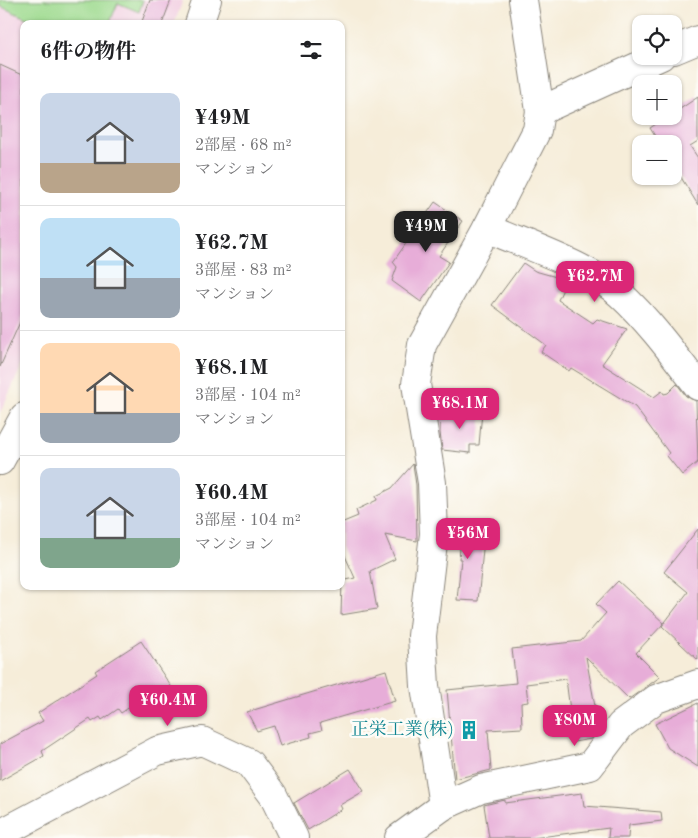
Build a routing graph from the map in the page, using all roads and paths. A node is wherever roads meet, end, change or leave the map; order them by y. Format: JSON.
{"nodes":[{"id":1,"x":207,"y":0,"type":"edge"},
{"id":2,"x":523,"y":0,"type":"edge"},
{"id":3,"x":200,"y":20,"type":"edge"},
{"id":4,"x":698,"y":40,"type":"edge"},
{"id":5,"x":682,"y":47,"type":"edge"},
{"id":6,"x":640,"y":65,"type":"edge"},
{"id":7,"x":540,"y":111,"type":"junction"},
{"id":8,"x":487,"y":228,"type":"junction"},
{"id":9,"x":698,"y":386,"type":"edge"},
{"id":10,"x":20,"y":424,"type":"edge"},
{"id":11,"x":0,"y":461,"type":"edge"},
{"id":12,"x":698,"y":684,"type":"edge"},
{"id":13,"x":442,"y":806,"type":"junction"},
{"id":14,"x":0,"y":834,"type":"edge"},
{"id":15,"x":294,"y":838,"type":"edge"},
{"id":16,"x":399,"y":838,"type":"edge"}],
"edges":[{"from":1,"to":3,"type":"street"},
{"from":2,"to":7,"type":"street"},
{"from":4,"to":5,"type":"street"},
{"from":6,"to":7,"type":"street"},
{"from":7,"to":8,"type":"street"},
{"from":8,"to":9,"type":"street"},
{"from":8,"to":13,"type":"street"},
{"from":10,"to":11,"type":"street"},
{"from":12,"to":13,"type":"street"},
{"from":13,"to":16,"type":"street"},
{"from":14,"to":15,"type":"street"}]}
